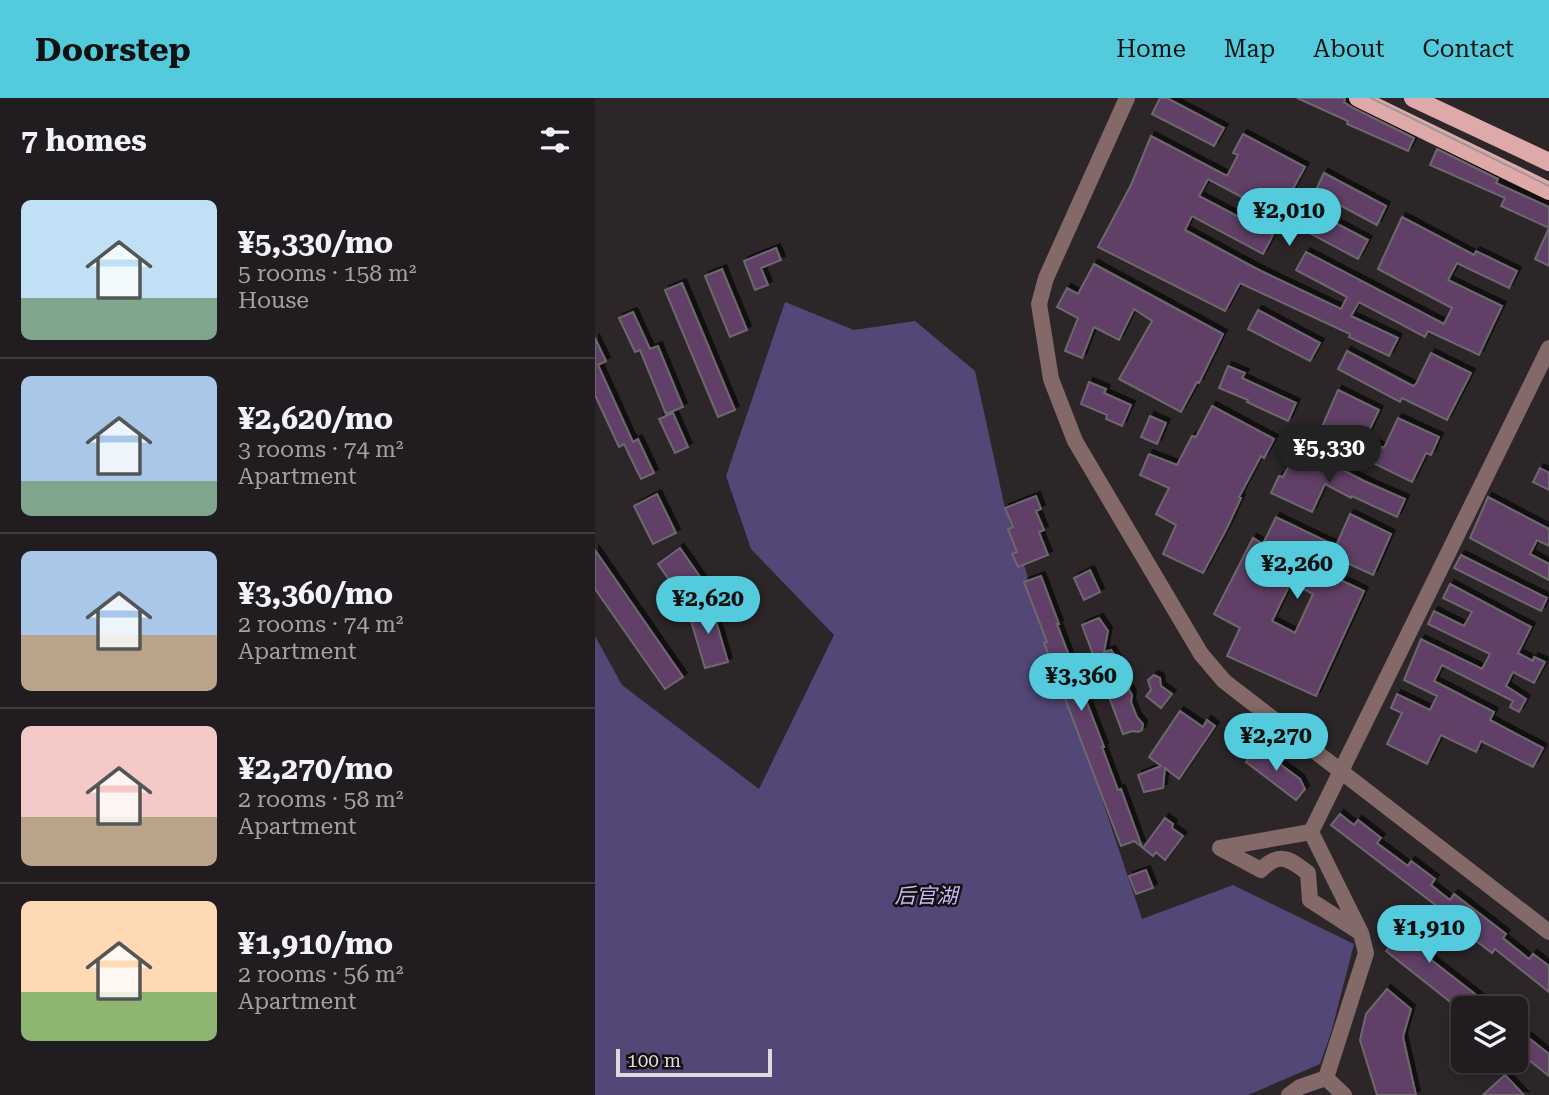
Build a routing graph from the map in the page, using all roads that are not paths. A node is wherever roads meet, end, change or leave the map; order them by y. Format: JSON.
{"nodes":[{"id":1,"x":1127,"y":98,"type":"edge"},
{"id":2,"x":1358,"y":98,"type":"edge"},
{"id":3,"x":1413,"y":98,"type":"edge"},
{"id":4,"x":1549,"y":162,"type":"edge"},
{"id":5,"x":1549,"y":191,"type":"edge"},
{"id":6,"x":1549,"y":348,"type":"edge"},
{"id":7,"x":1341,"y":772,"type":"junction"},
{"id":8,"x":1311,"y":832,"type":"junction"},
{"id":9,"x":1549,"y":932,"type":"edge"},
{"id":10,"x":1361,"y":933,"type":"junction"},
{"id":11,"x":1326,"y":1078,"type":"junction"},
{"id":12,"x":1289,"y":1095,"type":"edge"},
{"id":13,"x":1344,"y":1095,"type":"edge"}],
"edges":[{"from":1,"to":7,"type":"street"},
{"from":2,"to":5,"type":"main road"},
{"from":3,"to":4,"type":"main road"},
{"from":6,"to":7,"type":"street"},
{"from":7,"to":8,"type":"street"},
{"from":7,"to":9,"type":"street"},
{"from":8,"to":10,"type":"street"},
{"from":8,"to":10,"type":"street"},
{"from":10,"to":11,"type":"street"},
{"from":11,"to":12,"type":"street"},
{"from":11,"to":13,"type":"street"}]}
